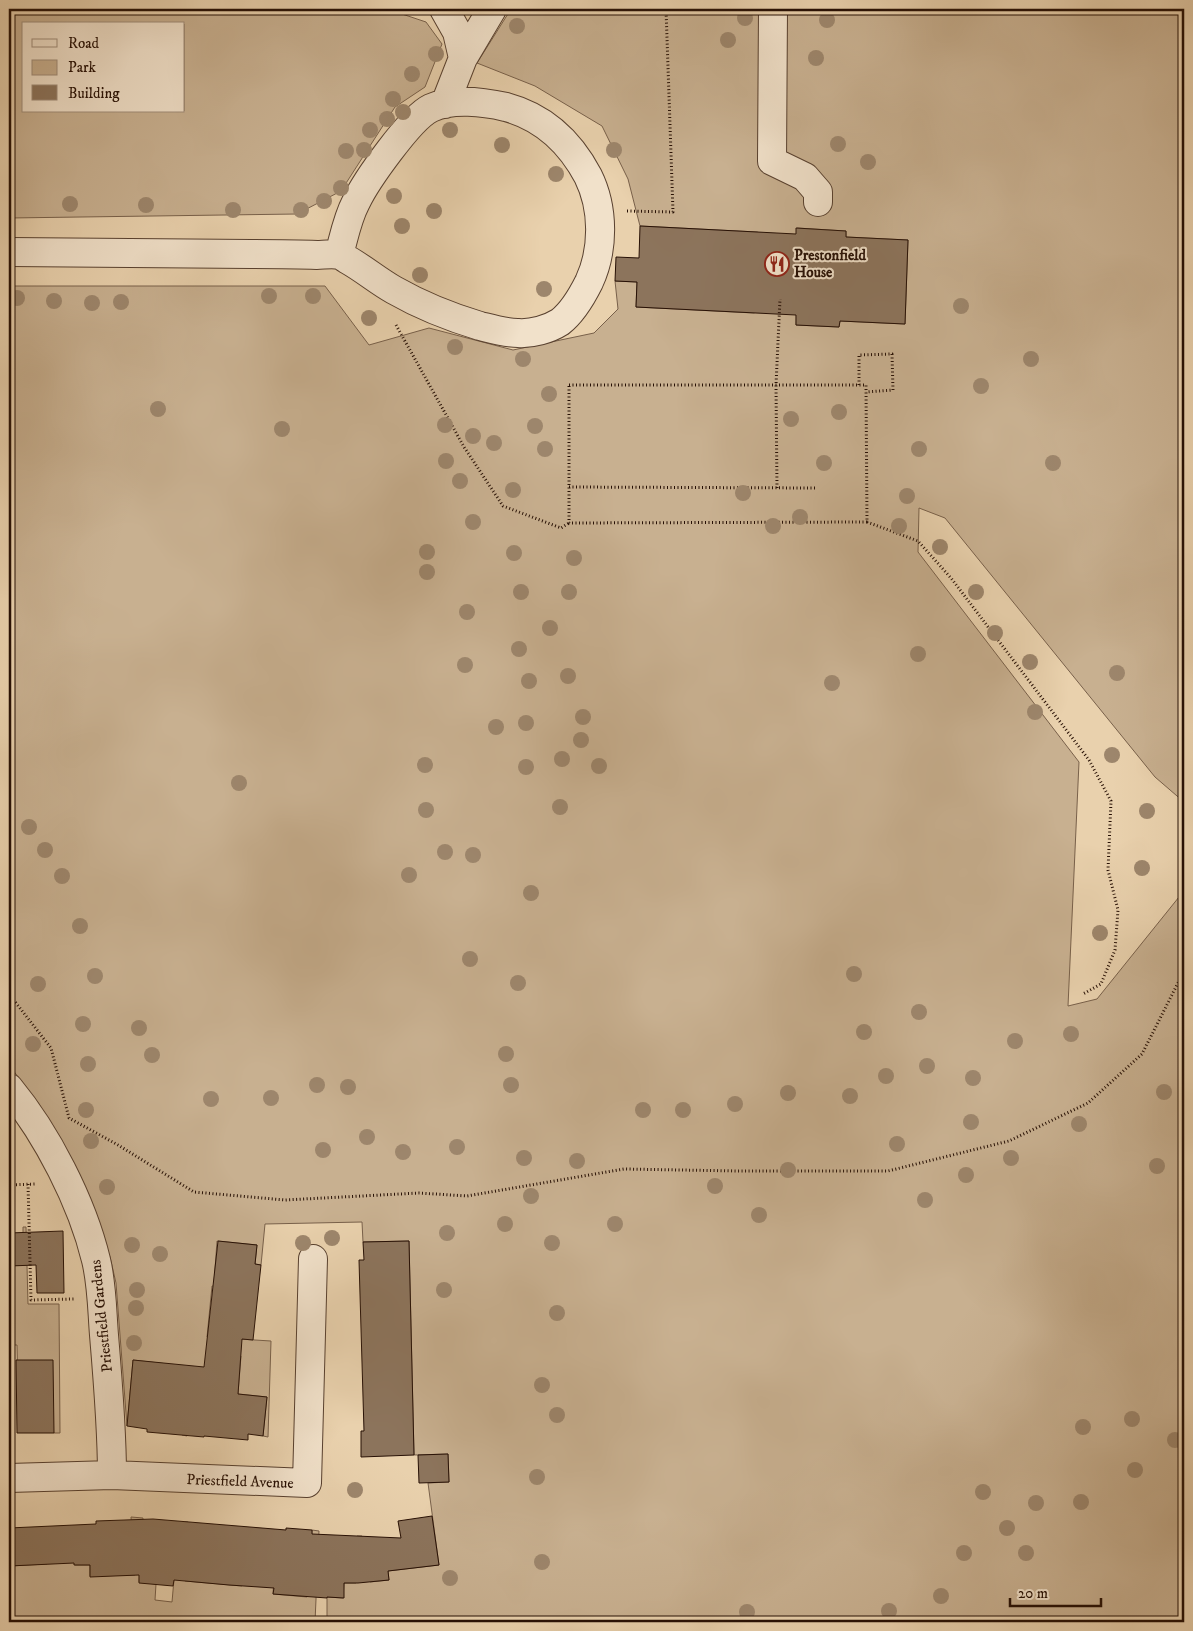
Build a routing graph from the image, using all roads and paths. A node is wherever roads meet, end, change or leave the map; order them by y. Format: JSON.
{"nodes":[{"id":1,"x":444,"y":9,"type":"edge"},
{"id":2,"x":492,"y":9,"type":"edge"},
{"id":3,"x":666,"y":9,"type":"edge"},
{"id":4,"x":773,"y":9,"type":"edge"},
{"id":5,"x":463,"y":58,"type":"junction"},
{"id":6,"x":445,"y":104,"type":"junction"},
{"id":7,"x":818,"y":202,"type":"dead end"},
{"id":8,"x":599,"y":211,"type":"junction"},
{"id":9,"x":9,"y":252,"type":"edge"},
{"id":10,"x":339,"y":255,"type":"junction"},
{"id":11,"x":780,"y":299,"type":"dead end"},
{"id":12,"x":391,"y":317,"type":"dead end"},
{"id":13,"x":776,"y":385,"type":"junction"},
{"id":14,"x":859,"y":385,"type":"junction"},
{"id":15,"x":866,"y":392,"type":"junction"},
{"id":16,"x":569,"y":487,"type":"junction"},
{"id":17,"x":777,"y":488,"type":"junction"},
{"id":18,"x":815,"y":488,"type":"dead end"},
{"id":19,"x":867,"y":522,"type":"junction"},
{"id":20,"x":569,"y":523,"type":"junction"},
{"id":21,"x":1184,"y":971,"type":"edge"},
{"id":22,"x":9,"y":994,"type":"edge"},
{"id":23,"x":1082,"y":994,"type":"dead end"},
{"id":24,"x":9,"y":1088,"type":"edge"},
{"id":25,"x":28,"y":1184,"type":"dead end"},
{"id":26,"x":313,"y":1259,"type":"dead end"},
{"id":27,"x":102,"y":1298,"type":"junction"},
{"id":28,"x":112,"y":1475,"type":"junction"},
{"id":29,"x":9,"y":1478,"type":"edge"}],
"edges":[{"from":1,"to":5,"type":"street"},
{"from":2,"to":5,"type":"street"},
{"from":3,"to":8,"type":"path"},
{"from":4,"to":7,"type":"street"},
{"from":5,"to":6,"type":"street"},
{"from":6,"to":8,"type":"street"},
{"from":6,"to":10,"type":"street"},
{"from":8,"to":10,"type":"street"},
{"from":9,"to":10,"type":"street"},
{"from":11,"to":13,"type":"path"},
{"from":12,"to":20,"type":"path"},
{"from":13,"to":14,"type":"path"},
{"from":13,"to":16,"type":"path"},
{"from":13,"to":17,"type":"path"},
{"from":14,"to":15,"type":"path"},
{"from":14,"to":15,"type":"path"},
{"from":15,"to":19,"type":"path"},
{"from":16,"to":17,"type":"path"},
{"from":16,"to":20,"type":"path"},
{"from":17,"to":18,"type":"path"},
{"from":19,"to":20,"type":"path"},
{"from":19,"to":23,"type":"path"},
{"from":21,"to":22,"type":"path"},
{"from":24,"to":27,"type":"street","name":"Priestfield Gardens"},
{"from":25,"to":27,"type":"path"},
{"from":26,"to":28,"type":"street","name":"Priestfield Avenue"},
{"from":27,"to":28,"type":"street","name":"Priestfield Gardens"},
{"from":28,"to":29,"type":"street","name":"Priestfield Avenue"}]}
